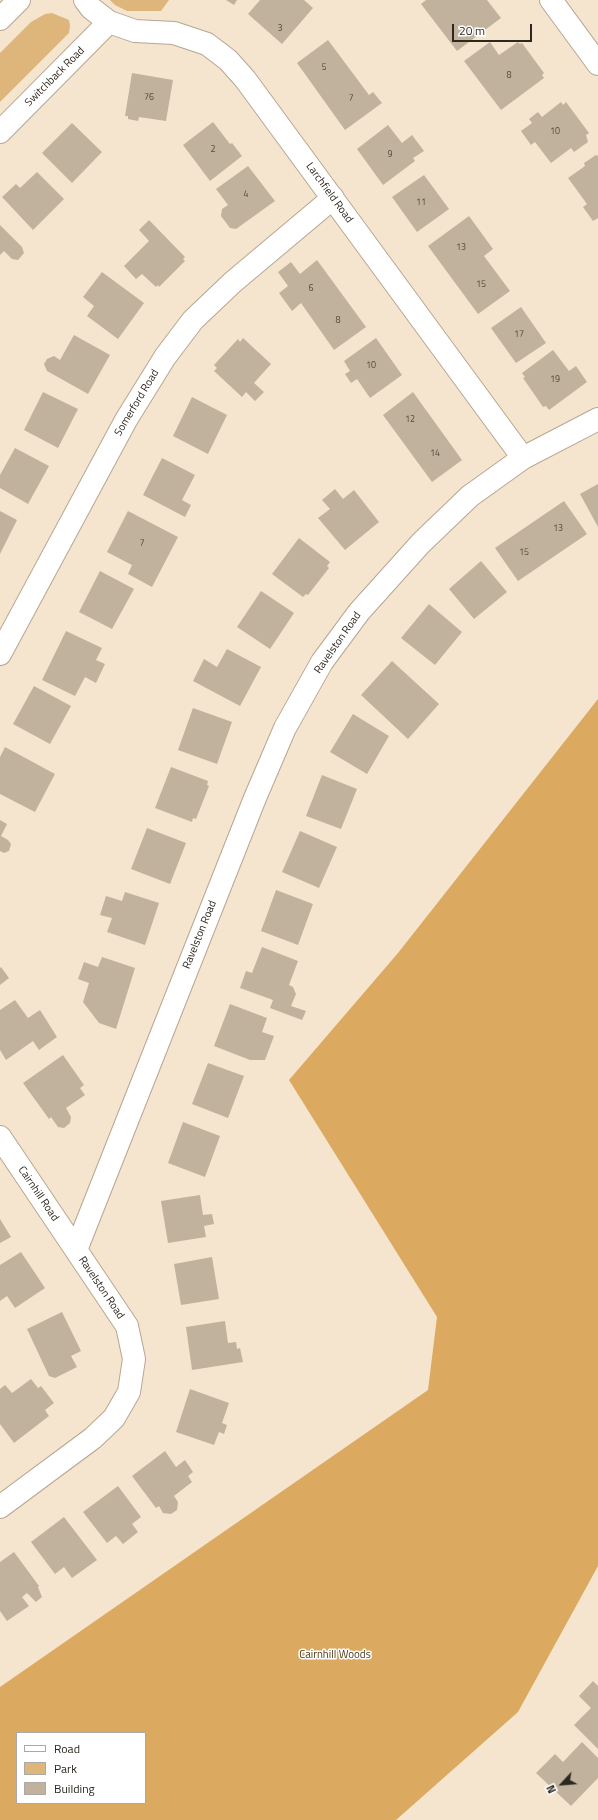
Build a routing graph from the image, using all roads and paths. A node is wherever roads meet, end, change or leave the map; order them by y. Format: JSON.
{"nodes":[{"id":1,"x":19,"y":0,"type":"edge"},
{"id":2,"x":85,"y":0,"type":"edge"},
{"id":3,"x":551,"y":0,"type":"edge"},
{"id":4,"x":0,"y":19,"type":"edge"},
{"id":5,"x":109,"y":22,"type":"junction"},
{"id":6,"x":598,"y":64,"type":"edge"},
{"id":7,"x":0,"y":132,"type":"edge"},
{"id":8,"x":333,"y":198,"type":"junction"},
{"id":9,"x":598,"y":419,"type":"edge"},
{"id":10,"x":522,"y":458,"type":"junction"},
{"id":11,"x":0,"y":654,"type":"edge"},
{"id":12,"x":0,"y":1137,"type":"edge"},
{"id":13,"x":76,"y":1250,"type":"junction"},
{"id":14,"x":0,"y":1507,"type":"edge"}],
"edges":[{"from":1,"to":4,"type":"street"},
{"from":2,"to":5,"type":"street","name":"Larchfield Road"},
{"from":3,"to":6,"type":"street"},
{"from":5,"to":7,"type":"street","name":"Switchback Road"},
{"from":5,"to":8,"type":"street","name":"Larchfield Road"},
{"from":8,"to":10,"type":"street","name":"Larchfield Road"},
{"from":8,"to":11,"type":"street","name":"Somerford Road"},
{"from":9,"to":10,"type":"street","name":"Ravelston Road"},
{"from":10,"to":13,"type":"street","name":"Ravelston Road"},
{"from":12,"to":13,"type":"street","name":"Cairnhill Road"},
{"from":13,"to":14,"type":"street","name":"Ravelston Road"}]}
